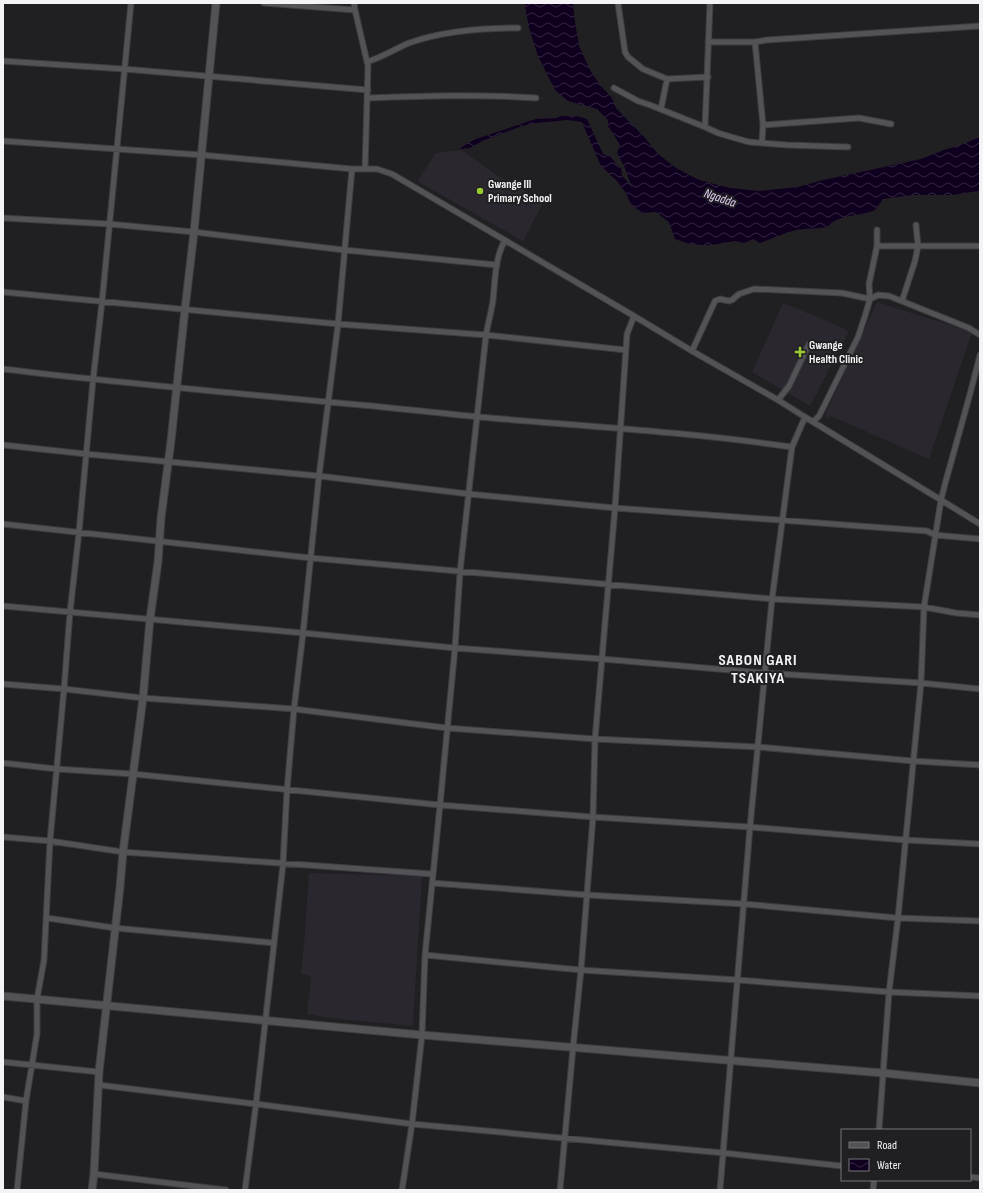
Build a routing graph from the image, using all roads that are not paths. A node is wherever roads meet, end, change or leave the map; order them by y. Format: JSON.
{"nodes":[{"id":1,"x":131,"y":3,"type":"edge"},
{"id":2,"x":216,"y":3,"type":"edge"},
{"id":3,"x":264,"y":3,"type":"edge"},
{"id":4,"x":354,"y":3,"type":"edge"},
{"id":5,"x":618,"y":3,"type":"edge"},
{"id":6,"x":710,"y":3,"type":"edge"},
{"id":7,"x":355,"y":10,"type":"junction"},
{"id":8,"x":980,"y":26,"type":"edge"},
{"id":9,"x":518,"y":28,"type":"dead end"},
{"id":10,"x":708,"y":42,"type":"junction"},
{"id":11,"x":755,"y":42,"type":"junction"},
{"id":12,"x":3,"y":61,"type":"edge"},
{"id":13,"x":367,"y":62,"type":"junction"},
{"id":14,"x":124,"y":69,"type":"junction"},
{"id":15,"x":209,"y":77,"type":"junction"},
{"id":16,"x":708,"y":77,"type":"junction"},
{"id":17,"x":667,"y":79,"type":"junction"},
{"id":18,"x":614,"y":88,"type":"dead end"},
{"id":19,"x":368,"y":90,"type":"junction"},
{"id":20,"x":368,"y":98,"type":"junction"},
{"id":21,"x":536,"y":98,"type":"dead end"},
{"id":22,"x":661,"y":109,"type":"junction"},
{"id":23,"x":891,"y":124,"type":"dead end"},
{"id":24,"x":763,"y":125,"type":"junction"},
{"id":25,"x":705,"y":127,"type":"junction"},
{"id":26,"x":3,"y":142,"type":"edge"},
{"id":27,"x":762,"y":142,"type":"junction"},
{"id":28,"x":848,"y":147,"type":"dead end"},
{"id":29,"x":117,"y":149,"type":"junction"},
{"id":30,"x":202,"y":155,"type":"junction"},
{"id":31,"x":352,"y":169,"type":"junction"},
{"id":32,"x":364,"y":169,"type":"junction"},
{"id":33,"x":3,"y":218,"type":"edge"},
{"id":34,"x":109,"y":224,"type":"junction"},
{"id":35,"x":916,"y":225,"type":"dead end"},
{"id":36,"x":877,"y":230,"type":"dead end"},
{"id":37,"x":194,"y":232,"type":"junction"},
{"id":38,"x":505,"y":240,"type":"junction"},
{"id":39,"x":877,"y":246,"type":"junction"},
{"id":40,"x":918,"y":246,"type":"junction"},
{"id":41,"x":980,"y":246,"type":"edge"},
{"id":42,"x":344,"y":250,"type":"junction"},
{"id":43,"x":497,"y":265,"type":"junction"},
{"id":44,"x":3,"y":292,"type":"edge"},
{"id":45,"x":870,"y":299,"type":"junction"},
{"id":46,"x":902,"y":301,"type":"junction"},
{"id":47,"x":102,"y":302,"type":"junction"},
{"id":48,"x":185,"y":310,"type":"junction"},
{"id":49,"x":634,"y":316,"type":"junction"},
{"id":50,"x":338,"y":324,"type":"junction"},
{"id":51,"x":486,"y":335,"type":"junction"},
{"id":52,"x":980,"y":335,"type":"edge"},
{"id":53,"x":809,"y":344,"type":"dead end"},
{"id":54,"x":626,"y":350,"type":"junction"},
{"id":55,"x":692,"y":351,"type":"junction"},
{"id":56,"x":980,"y":355,"type":"edge"},
{"id":57,"x":3,"y":369,"type":"edge"},
{"id":58,"x":93,"y":380,"type":"junction"},
{"id":59,"x":177,"y":388,"type":"junction"},
{"id":60,"x":778,"y":400,"type":"junction"},
{"id":61,"x":329,"y":402,"type":"junction"},
{"id":62,"x":478,"y":417,"type":"junction"},
{"id":63,"x":805,"y":417,"type":"junction"},
{"id":64,"x":813,"y":422,"type":"junction"},
{"id":65,"x":621,"y":428,"type":"junction"},
{"id":66,"x":3,"y":445,"type":"edge"},
{"id":67,"x":792,"y":447,"type":"junction"},
{"id":68,"x":86,"y":454,"type":"junction"},
{"id":69,"x":169,"y":462,"type":"junction"},
{"id":70,"x":320,"y":476,"type":"junction"},
{"id":71,"x":470,"y":494,"type":"junction"},
{"id":72,"x":941,"y":500,"type":"junction"},
{"id":73,"x":615,"y":508,"type":"junction"},
{"id":74,"x":782,"y":519,"type":"junction"},
{"id":75,"x":3,"y":524,"type":"edge"},
{"id":76,"x":980,"y":524,"type":"edge"},
{"id":77,"x":79,"y":532,"type":"junction"},
{"id":78,"x":935,"y":535,"type":"junction"},
{"id":79,"x":980,"y":539,"type":"edge"},
{"id":80,"x":159,"y":541,"type":"junction"},
{"id":81,"x":311,"y":558,"type":"junction"},
{"id":82,"x":460,"y":572,"type":"junction"},
{"id":83,"x":609,"y":585,"type":"junction"},
{"id":84,"x":772,"y":599,"type":"junction"},
{"id":85,"x":3,"y":606,"type":"edge"},
{"id":86,"x":924,"y":607,"type":"junction"},
{"id":87,"x":70,"y":612,"type":"junction"},
{"id":88,"x":980,"y":615,"type":"edge"},
{"id":89,"x":150,"y":619,"type":"junction"},
{"id":90,"x":303,"y":633,"type":"junction"},
{"id":91,"x":455,"y":648,"type":"junction"},
{"id":92,"x":602,"y":659,"type":"junction"},
{"id":93,"x":765,"y":673,"type":"junction"},
{"id":94,"x":920,"y":683,"type":"junction"},
{"id":95,"x":3,"y":684,"type":"edge"},
{"id":96,"x":64,"y":689,"type":"junction"},
{"id":97,"x":980,"y":689,"type":"edge"},
{"id":98,"x":143,"y":698,"type":"junction"},
{"id":99,"x":294,"y":708,"type":"junction"},
{"id":100,"x":447,"y":728,"type":"junction"},
{"id":101,"x":595,"y":739,"type":"junction"},
{"id":102,"x":758,"y":747,"type":"junction"},
{"id":103,"x":913,"y":761,"type":"junction"},
{"id":104,"x":3,"y":763,"type":"edge"},
{"id":105,"x":980,"y":765,"type":"edge"},
{"id":106,"x":57,"y":768,"type":"junction"},
{"id":107,"x":133,"y":774,"type":"junction"},
{"id":108,"x":287,"y":790,"type":"junction"},
{"id":109,"x":440,"y":805,"type":"junction"},
{"id":110,"x":593,"y":817,"type":"junction"},
{"id":111,"x":750,"y":827,"type":"junction"},
{"id":112,"x":3,"y":837,"type":"edge"},
{"id":113,"x":904,"y":840,"type":"junction"},
{"id":114,"x":50,"y":841,"type":"junction"},
{"id":115,"x":980,"y":844,"type":"edge"},
{"id":116,"x":123,"y":852,"type":"junction"},
{"id":117,"x":283,"y":864,"type":"junction"},
{"id":118,"x":432,"y":874,"type":"junction"},
{"id":119,"x":432,"y":883,"type":"junction"},
{"id":120,"x":587,"y":895,"type":"junction"},
{"id":121,"x":744,"y":904,"type":"junction"},
{"id":122,"x":47,"y":918,"type":"junction"},
{"id":123,"x":898,"y":918,"type":"junction"},
{"id":124,"x":980,"y":922,"type":"edge"},
{"id":125,"x":115,"y":928,"type":"junction"},
{"id":126,"x":274,"y":943,"type":"junction"},
{"id":127,"x":425,"y":955,"type":"junction"},
{"id":128,"x":582,"y":970,"type":"junction"},
{"id":129,"x":738,"y":980,"type":"junction"},
{"id":130,"x":889,"y":992,"type":"junction"},
{"id":131,"x":3,"y":996,"type":"edge"},
{"id":132,"x":980,"y":996,"type":"edge"},
{"id":133,"x":37,"y":999,"type":"junction"},
{"id":134,"x":107,"y":1006,"type":"junction"},
{"id":135,"x":266,"y":1020,"type":"junction"},
{"id":136,"x":422,"y":1035,"type":"junction"},
{"id":137,"x":573,"y":1048,"type":"junction"},
{"id":138,"x":731,"y":1061,"type":"junction"},
{"id":139,"x":3,"y":1062,"type":"edge"},
{"id":140,"x":32,"y":1066,"type":"junction"},
{"id":141,"x":99,"y":1072,"type":"junction"},
{"id":142,"x":883,"y":1073,"type":"junction"},
{"id":143,"x":980,"y":1083,"type":"edge"},
{"id":144,"x":99,"y":1085,"type":"junction"},
{"id":145,"x":3,"y":1097,"type":"edge"},
{"id":146,"x":26,"y":1101,"type":"junction"},
{"id":147,"x":256,"y":1104,"type":"junction"},
{"id":148,"x":412,"y":1124,"type":"junction"},
{"id":149,"x":878,"y":1129,"type":"edge"},
{"id":150,"x":565,"y":1139,"type":"junction"},
{"id":151,"x":724,"y":1153,"type":"junction"},
{"id":152,"x":841,"y":1166,"type":"edge"},
{"id":153,"x":94,"y":1174,"type":"junction"},
{"id":154,"x":17,"y":1190,"type":"edge"},
{"id":155,"x":92,"y":1190,"type":"edge"},
{"id":156,"x":226,"y":1190,"type":"edge"},
{"id":157,"x":245,"y":1190,"type":"edge"},
{"id":158,"x":402,"y":1190,"type":"edge"},
{"id":159,"x":560,"y":1190,"type":"edge"},
{"id":160,"x":720,"y":1190,"type":"edge"}],
"edges":[{"from":1,"to":14,"type":"street"},
{"from":2,"to":15,"type":"main road"},
{"from":3,"to":7,"type":"street"},
{"from":4,"to":7,"type":"street"},
{"from":5,"to":17,"type":"street"},
{"from":6,"to":10,"type":"street"},
{"from":7,"to":13,"type":"street"},
{"from":8,"to":11,"type":"street"},
{"from":9,"to":13,"type":"street"},
{"from":10,"to":11,"type":"street"},
{"from":10,"to":16,"type":"street"},
{"from":11,"to":24,"type":"street"},
{"from":12,"to":14,"type":"street"},
{"from":13,"to":19,"type":"street"},
{"from":14,"to":15,"type":"street"},
{"from":14,"to":29,"type":"street"},
{"from":15,"to":19,"type":"street"},
{"from":15,"to":30,"type":"main road"},
{"from":16,"to":17,"type":"street"},
{"from":16,"to":25,"type":"street"},
{"from":17,"to":22,"type":"street"},
{"from":18,"to":22,"type":"street"},
{"from":19,"to":20,"type":"street"},
{"from":20,"to":21,"type":"street"},
{"from":20,"to":32,"type":"street"},
{"from":22,"to":25,"type":"street"},
{"from":23,"to":24,"type":"street"},
{"from":24,"to":27,"type":"street"},
{"from":25,"to":27,"type":"street"},
{"from":26,"to":29,"type":"street"},
{"from":27,"to":28,"type":"street"},
{"from":29,"to":30,"type":"street"},
{"from":29,"to":34,"type":"street"},
{"from":30,"to":31,"type":"street"},
{"from":30,"to":37,"type":"main road"},
{"from":31,"to":32,"type":"street"},
{"from":31,"to":42,"type":"street"},
{"from":32,"to":38,"type":"street"},
{"from":33,"to":34,"type":"street"},
{"from":34,"to":37,"type":"street"},
{"from":34,"to":47,"type":"street"},
{"from":35,"to":40,"type":"street"},
{"from":36,"to":39,"type":"street"},
{"from":37,"to":42,"type":"street"},
{"from":37,"to":48,"type":"main road"},
{"from":38,"to":43,"type":"street"},
{"from":38,"to":49,"type":"street"},
{"from":39,"to":40,"type":"street"},
{"from":39,"to":45,"type":"street"},
{"from":40,"to":41,"type":"street"},
{"from":40,"to":46,"type":"street"},
{"from":42,"to":43,"type":"street"},
{"from":42,"to":50,"type":"street"},
{"from":43,"to":51,"type":"street"},
{"from":44,"to":47,"type":"street"},
{"from":45,"to":46,"type":"street"},
{"from":45,"to":55,"type":"street"},
{"from":45,"to":64,"type":"street"},
{"from":46,"to":52,"type":"street"},
{"from":47,"to":48,"type":"street"},
{"from":47,"to":58,"type":"street"},
{"from":48,"to":50,"type":"street"},
{"from":48,"to":59,"type":"main road"},
{"from":49,"to":54,"type":"street"},
{"from":49,"to":55,"type":"street"},
{"from":50,"to":51,"type":"street"},
{"from":50,"to":61,"type":"street"},
{"from":51,"to":54,"type":"street"},
{"from":51,"to":62,"type":"street"},
{"from":53,"to":60,"type":"street"},
{"from":54,"to":65,"type":"street"},
{"from":55,"to":60,"type":"street"},
{"from":56,"to":72,"type":"street"},
{"from":57,"to":58,"type":"street"},
{"from":58,"to":59,"type":"street"},
{"from":58,"to":68,"type":"street"},
{"from":59,"to":61,"type":"street"},
{"from":59,"to":69,"type":"main road"},
{"from":60,"to":63,"type":"street"},
{"from":61,"to":62,"type":"street"},
{"from":61,"to":70,"type":"street"},
{"from":62,"to":65,"type":"street"},
{"from":62,"to":71,"type":"street"},
{"from":63,"to":64,"type":"street"},
{"from":63,"to":67,"type":"street"},
{"from":64,"to":72,"type":"street"},
{"from":65,"to":67,"type":"street"},
{"from":65,"to":73,"type":"street"},
{"from":66,"to":68,"type":"street"},
{"from":67,"to":74,"type":"street"},
{"from":68,"to":69,"type":"street"},
{"from":68,"to":77,"type":"street"},
{"from":69,"to":70,"type":"street"},
{"from":69,"to":80,"type":"main road"},
{"from":70,"to":71,"type":"street"},
{"from":70,"to":81,"type":"street"},
{"from":71,"to":73,"type":"street"},
{"from":71,"to":82,"type":"street"},
{"from":72,"to":76,"type":"street"},
{"from":72,"to":78,"type":"street"},
{"from":73,"to":74,"type":"street"},
{"from":73,"to":83,"type":"street"},
{"from":74,"to":78,"type":"street"},
{"from":74,"to":84,"type":"street"},
{"from":75,"to":77,"type":"street"},
{"from":77,"to":80,"type":"street"},
{"from":77,"to":87,"type":"street"},
{"from":78,"to":79,"type":"street"},
{"from":78,"to":86,"type":"street"},
{"from":80,"to":81,"type":"street"},
{"from":80,"to":89,"type":"main road"},
{"from":81,"to":82,"type":"street"},
{"from":81,"to":90,"type":"street"},
{"from":82,"to":83,"type":"street"},
{"from":82,"to":91,"type":"street"},
{"from":83,"to":84,"type":"street"},
{"from":83,"to":92,"type":"street"},
{"from":84,"to":86,"type":"street"},
{"from":84,"to":93,"type":"street"},
{"from":85,"to":87,"type":"street"},
{"from":86,"to":88,"type":"street"},
{"from":86,"to":94,"type":"street"},
{"from":87,"to":89,"type":"street"},
{"from":87,"to":96,"type":"street"},
{"from":89,"to":90,"type":"street"},
{"from":89,"to":98,"type":"main road"},
{"from":90,"to":91,"type":"street"},
{"from":90,"to":99,"type":"street"},
{"from":91,"to":92,"type":"street"},
{"from":91,"to":100,"type":"street"},
{"from":92,"to":93,"type":"street"},
{"from":92,"to":101,"type":"street"},
{"from":93,"to":94,"type":"street"},
{"from":93,"to":102,"type":"street"},
{"from":94,"to":97,"type":"street"},
{"from":94,"to":103,"type":"street"},
{"from":95,"to":96,"type":"street"},
{"from":96,"to":98,"type":"street"},
{"from":96,"to":106,"type":"street"},
{"from":98,"to":99,"type":"street"},
{"from":98,"to":107,"type":"main road"},
{"from":99,"to":100,"type":"street"},
{"from":99,"to":108,"type":"street"},
{"from":100,"to":101,"type":"street"},
{"from":100,"to":109,"type":"street"},
{"from":101,"to":102,"type":"street"},
{"from":101,"to":110,"type":"street"},
{"from":102,"to":103,"type":"street"},
{"from":102,"to":111,"type":"street"},
{"from":103,"to":105,"type":"street"},
{"from":103,"to":113,"type":"street"},
{"from":104,"to":106,"type":"street"},
{"from":106,"to":107,"type":"street"},
{"from":106,"to":114,"type":"street"},
{"from":107,"to":108,"type":"street"},
{"from":107,"to":116,"type":"main road"},
{"from":108,"to":109,"type":"street"},
{"from":108,"to":117,"type":"street"},
{"from":109,"to":110,"type":"street"},
{"from":109,"to":118,"type":"street"},
{"from":110,"to":111,"type":"street"},
{"from":110,"to":120,"type":"street"},
{"from":111,"to":113,"type":"street"},
{"from":111,"to":121,"type":"street"},
{"from":112,"to":114,"type":"street"},
{"from":113,"to":115,"type":"street"},
{"from":113,"to":123,"type":"street"},
{"from":114,"to":116,"type":"street"},
{"from":114,"to":122,"type":"street"},
{"from":116,"to":117,"type":"street"},
{"from":116,"to":125,"type":"main road"},
{"from":117,"to":118,"type":"street"},
{"from":117,"to":126,"type":"street"},
{"from":118,"to":119,"type":"street"},
{"from":119,"to":120,"type":"street"},
{"from":119,"to":127,"type":"street"},
{"from":120,"to":121,"type":"street"},
{"from":120,"to":128,"type":"street"},
{"from":121,"to":123,"type":"street"},
{"from":121,"to":129,"type":"street"},
{"from":122,"to":125,"type":"street"},
{"from":122,"to":133,"type":"street"},
{"from":123,"to":124,"type":"street"},
{"from":123,"to":130,"type":"street"},
{"from":125,"to":126,"type":"street"},
{"from":125,"to":134,"type":"main road"},
{"from":126,"to":135,"type":"street"},
{"from":127,"to":128,"type":"street"},
{"from":127,"to":136,"type":"street"},
{"from":128,"to":129,"type":"street"},
{"from":128,"to":137,"type":"street"},
{"from":129,"to":130,"type":"street"},
{"from":129,"to":138,"type":"street"},
{"from":130,"to":132,"type":"street"},
{"from":130,"to":142,"type":"street"},
{"from":131,"to":133,"type":"main road"},
{"from":133,"to":134,"type":"main road"},
{"from":133,"to":140,"type":"street"},
{"from":134,"to":135,"type":"main road"},
{"from":134,"to":141,"type":"main road"},
{"from":135,"to":136,"type":"main road"},
{"from":135,"to":147,"type":"street"},
{"from":136,"to":137,"type":"main road"},
{"from":136,"to":148,"type":"street"},
{"from":137,"to":138,"type":"main road"},
{"from":137,"to":150,"type":"street"},
{"from":138,"to":142,"type":"main road"},
{"from":138,"to":151,"type":"street"},
{"from":139,"to":140,"type":"street"},
{"from":140,"to":141,"type":"street"},
{"from":140,"to":146,"type":"street"},
{"from":141,"to":144,"type":"main road"},
{"from":142,"to":143,"type":"main road"},
{"from":142,"to":149,"type":"street"},
{"from":144,"to":147,"type":"street"},
{"from":144,"to":153,"type":"main road"},
{"from":145,"to":146,"type":"street"},
{"from":146,"to":154,"type":"street"},
{"from":147,"to":148,"type":"street"},
{"from":147,"to":157,"type":"street"},
{"from":148,"to":150,"type":"street"},
{"from":148,"to":158,"type":"street"},
{"from":150,"to":151,"type":"street"},
{"from":150,"to":159,"type":"street"},
{"from":151,"to":152,"type":"street"},
{"from":151,"to":160,"type":"street"},
{"from":153,"to":155,"type":"main road"},
{"from":153,"to":156,"type":"street"}]}
